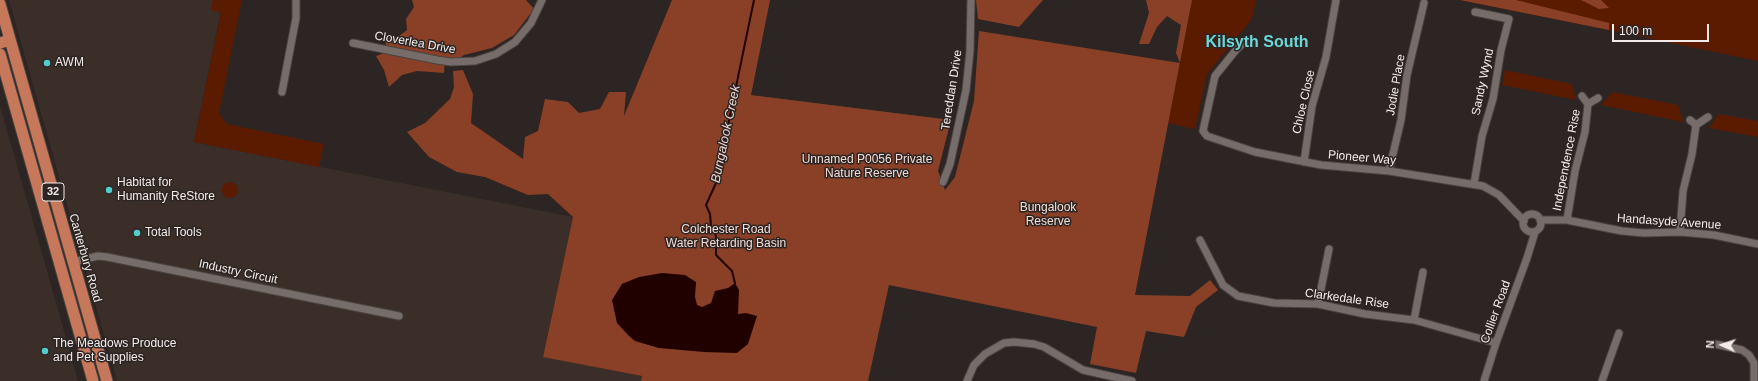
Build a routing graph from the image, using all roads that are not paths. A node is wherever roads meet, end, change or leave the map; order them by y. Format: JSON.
{"nodes":[{"id":1,"x":296,"y":0,"type":"edge"},
{"id":2,"x":542,"y":0,"type":"edge"},
{"id":3,"x":971,"y":0,"type":"edge"},
{"id":4,"x":1336,"y":0,"type":"edge"},
{"id":5,"x":1424,"y":3,"type":"dead end"},
{"id":6,"x":0,"y":4,"type":"edge"},
{"id":7,"x":1475,"y":12,"type":"dead end"},
{"id":8,"x":1250,"y":40,"type":"dead end"},
{"id":9,"x":5,"y":42,"type":"edge"},
{"id":10,"x":353,"y":43,"type":"dead end"},
{"id":11,"x":0,"y":54,"type":"edge"},
{"id":12,"x":282,"y":92,"type":"dead end"},
{"id":13,"x":1582,"y":96,"type":"dead end"},
{"id":14,"x":1598,"y":98,"type":"dead end"},
{"id":15,"x":1588,"y":104,"type":"junction"},
{"id":16,"x":1708,"y":117,"type":"dead end"},
{"id":17,"x":1690,"y":120,"type":"dead end"},
{"id":18,"x":1696,"y":125,"type":"junction"},
{"id":19,"x":1304,"y":162,"type":"junction"},
{"id":20,"x":1389,"y":171,"type":"junction"},
{"id":21,"x":943,"y":182,"type":"dead end"},
{"id":22,"x":1474,"y":184,"type":"junction"},
{"id":23,"x":1525,"y":219,"type":"junction"},
{"id":24,"x":1566,"y":220,"type":"junction"},
{"id":25,"x":1536,"y":228,"type":"junction"},
{"id":26,"x":1680,"y":232,"type":"junction"},
{"id":27,"x":1200,"y":240,"type":"dead end"},
{"id":28,"x":1758,"y":244,"type":"edge"},
{"id":29,"x":1329,"y":249,"type":"dead end"},
{"id":30,"x":73,"y":262,"type":"junction"},
{"id":31,"x":1423,"y":272,"type":"dead end"},
{"id":32,"x":1318,"y":304,"type":"junction"},
{"id":33,"x":399,"y":316,"type":"dead end"},
{"id":34,"x":1414,"y":320,"type":"junction"},
{"id":35,"x":1619,"y":333,"type":"dead end"},
{"id":36,"x":1496,"y":343,"type":"junction"},
{"id":37,"x":1715,"y":344,"type":"dead end"},
{"id":38,"x":93,"y":381,"type":"edge"},
{"id":39,"x":107,"y":381,"type":"edge"},
{"id":40,"x":967,"y":381,"type":"edge"},
{"id":41,"x":1132,"y":381,"type":"edge"},
{"id":42,"x":1484,"y":381,"type":"edge"},
{"id":43,"x":1602,"y":381,"type":"edge"},
{"id":44,"x":1754,"y":381,"type":"edge"}],
"edges":[{"from":1,"to":12,"type":"street"},
{"from":2,"to":10,"type":"street","name":"Cloverlea Drive"},
{"from":3,"to":21,"type":"street","name":"Tereddan Drive"},
{"from":4,"to":19,"type":"street","name":"Chloe Close"},
{"from":5,"to":20,"type":"street","name":"Jodie Place"},
{"from":6,"to":9,"type":"main road","name":"Canterbury Road","number":"32"},
{"from":7,"to":22,"type":"street","name":"Sandy Wynd"},
{"from":8,"to":19,"type":"street","name":"Pioneer Way"},
{"from":9,"to":30,"type":"main road","name":"Canterbury Road","number":"32"},
{"from":11,"to":38,"type":"main road","number":"32"},
{"from":13,"to":15,"type":"street","name":"Independence Rise"},
{"from":14,"to":15,"type":"street","name":"Independence Rise"},
{"from":15,"to":24,"type":"street","name":"Independence Rise"},
{"from":16,"to":18,"type":"street"},
{"from":17,"to":18,"type":"street"},
{"from":18,"to":26,"type":"street"},
{"from":19,"to":20,"type":"street","name":"Pioneer Way"},
{"from":20,"to":22,"type":"street","name":"Pioneer Way"},
{"from":22,"to":23,"type":"street","name":"Pioneer Way"},
{"from":23,"to":25,"type":"street","name":"Pioneer Way"},
{"from":23,"to":25,"type":"street","name":"Handasyde Avenue"},
{"from":24,"to":25,"type":"street","name":"Handasyde Avenue"},
{"from":24,"to":26,"type":"street","name":"Handasyde Avenue"},
{"from":25,"to":36,"type":"street","name":"Collier Road"},
{"from":26,"to":28,"type":"street","name":"Handasyde Avenue"},
{"from":27,"to":32,"type":"street","name":"Clarkedale Rise"},
{"from":29,"to":32,"type":"street"},
{"from":30,"to":33,"type":"street","name":"Industry Circuit"},
{"from":30,"to":39,"type":"main road","name":"Canterbury Road","number":"32"},
{"from":31,"to":34,"type":"street"},
{"from":32,"to":34,"type":"street","name":"Clarkedale Rise"},
{"from":34,"to":36,"type":"street","name":"Clarkedale Rise"},
{"from":35,"to":43,"type":"street"},
{"from":36,"to":42,"type":"street","name":"Collier Road"},
{"from":37,"to":44,"type":"street"},
{"from":40,"to":41,"type":"street"}]}
